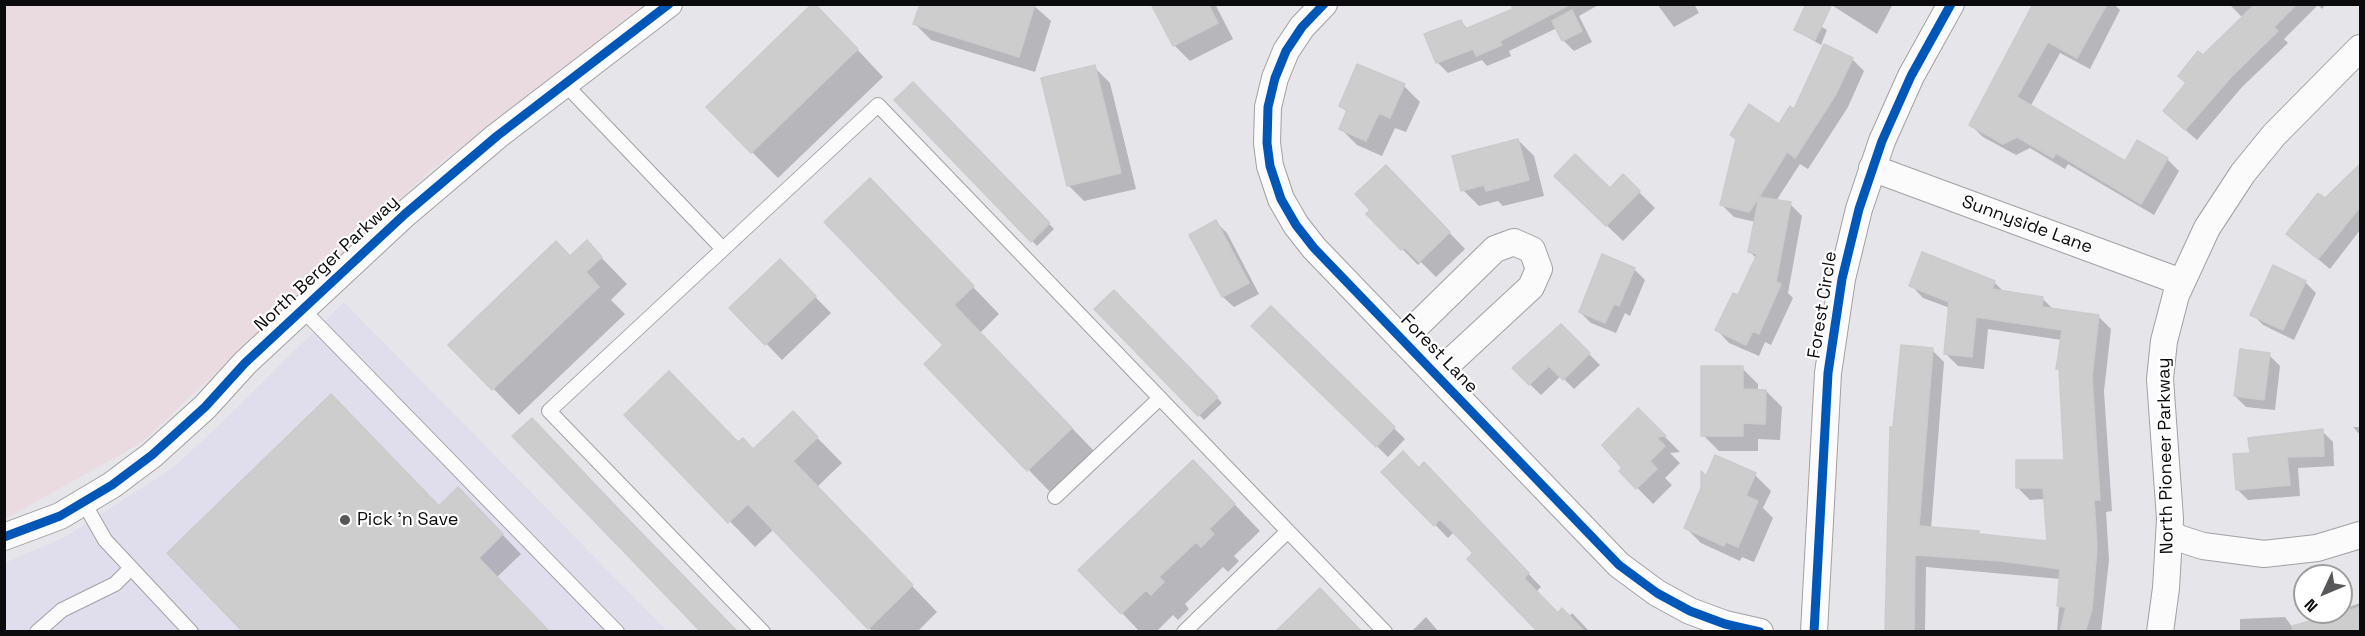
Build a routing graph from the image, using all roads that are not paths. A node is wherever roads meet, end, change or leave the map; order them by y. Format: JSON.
{"nodes":[{"id":1,"x":669,"y":4,"type":"edge"},
{"id":2,"x":1323,"y":4,"type":"edge"},
{"id":3,"x":1951,"y":4,"type":"edge"},
{"id":4,"x":2361,"y":48,"type":"edge"},
{"id":5,"x":564,"y":83,"type":"junction"},
{"id":6,"x":1872,"y":168,"type":"junction"},
{"id":7,"x":723,"y":249,"type":"junction"},
{"id":8,"x":2181,"y":282,"type":"junction"},
{"id":9,"x":302,"y":309,"type":"junction"},
{"id":10,"x":1402,"y":340,"type":"junction"},
{"id":11,"x":1436,"y":375,"type":"junction"},
{"id":12,"x":1160,"y":398,"type":"junction"},
{"id":13,"x":1055,"y":498,"type":"dead end"},
{"id":14,"x":84,"y":503,"type":"junction"},
{"id":15,"x":1288,"y":531,"type":"junction"},
{"id":16,"x":2170,"y":531,"type":"junction"},
{"id":17,"x":2361,"y":536,"type":"edge"},
{"id":18,"x":4,"y":537,"type":"edge"},
{"id":19,"x":131,"y":568,"type":"junction"},
{"id":20,"x":37,"y":632,"type":"edge"},
{"id":21,"x":191,"y":632,"type":"edge"},
{"id":22,"x":617,"y":632,"type":"edge"},
{"id":23,"x":763,"y":632,"type":"edge"},
{"id":24,"x":1184,"y":632,"type":"edge"},
{"id":25,"x":1385,"y":632,"type":"edge"},
{"id":26,"x":1761,"y":632,"type":"edge"},
{"id":27,"x":1814,"y":632,"type":"edge"},
{"id":28,"x":2160,"y":632,"type":"edge"}],
"edges":[{"from":1,"to":5,"type":"street","name":"North Berger Parkway"},
{"from":2,"to":10,"type":"street","name":"Forest Lane"},
{"from":3,"to":6,"type":"street","name":"Forest Circle"},
{"from":4,"to":8,"type":"street","name":"North Pioneer Parkway"},
{"from":5,"to":7,"type":"lane"},
{"from":5,"to":9,"type":"street","name":"North Berger Parkway"},
{"from":6,"to":8,"type":"street","name":"Sunnyside Lane"},
{"from":6,"to":27,"type":"street","name":"Forest Circle"},
{"from":7,"to":12,"type":"lane"},
{"from":7,"to":23,"type":"lane"},
{"from":8,"to":16,"type":"street","name":"North Pioneer Parkway"},
{"from":9,"to":14,"type":"street","name":"North Berger Parkway"},
{"from":9,"to":22,"type":"lane"},
{"from":10,"to":11,"type":"street","name":"Forest Lane"},
{"from":10,"to":11,"type":"street"},
{"from":11,"to":26,"type":"street","name":"Forest Lane"},
{"from":12,"to":13,"type":"lane"},
{"from":12,"to":15,"type":"lane"},
{"from":14,"to":18,"type":"street","name":"North Berger Parkway"},
{"from":14,"to":19,"type":"lane"},
{"from":15,"to":24,"type":"lane"},
{"from":15,"to":25,"type":"lane"},
{"from":16,"to":17,"type":"street"},
{"from":16,"to":28,"type":"street","name":"North Pioneer Parkway"},
{"from":19,"to":20,"type":"lane"},
{"from":19,"to":21,"type":"lane"}]}
